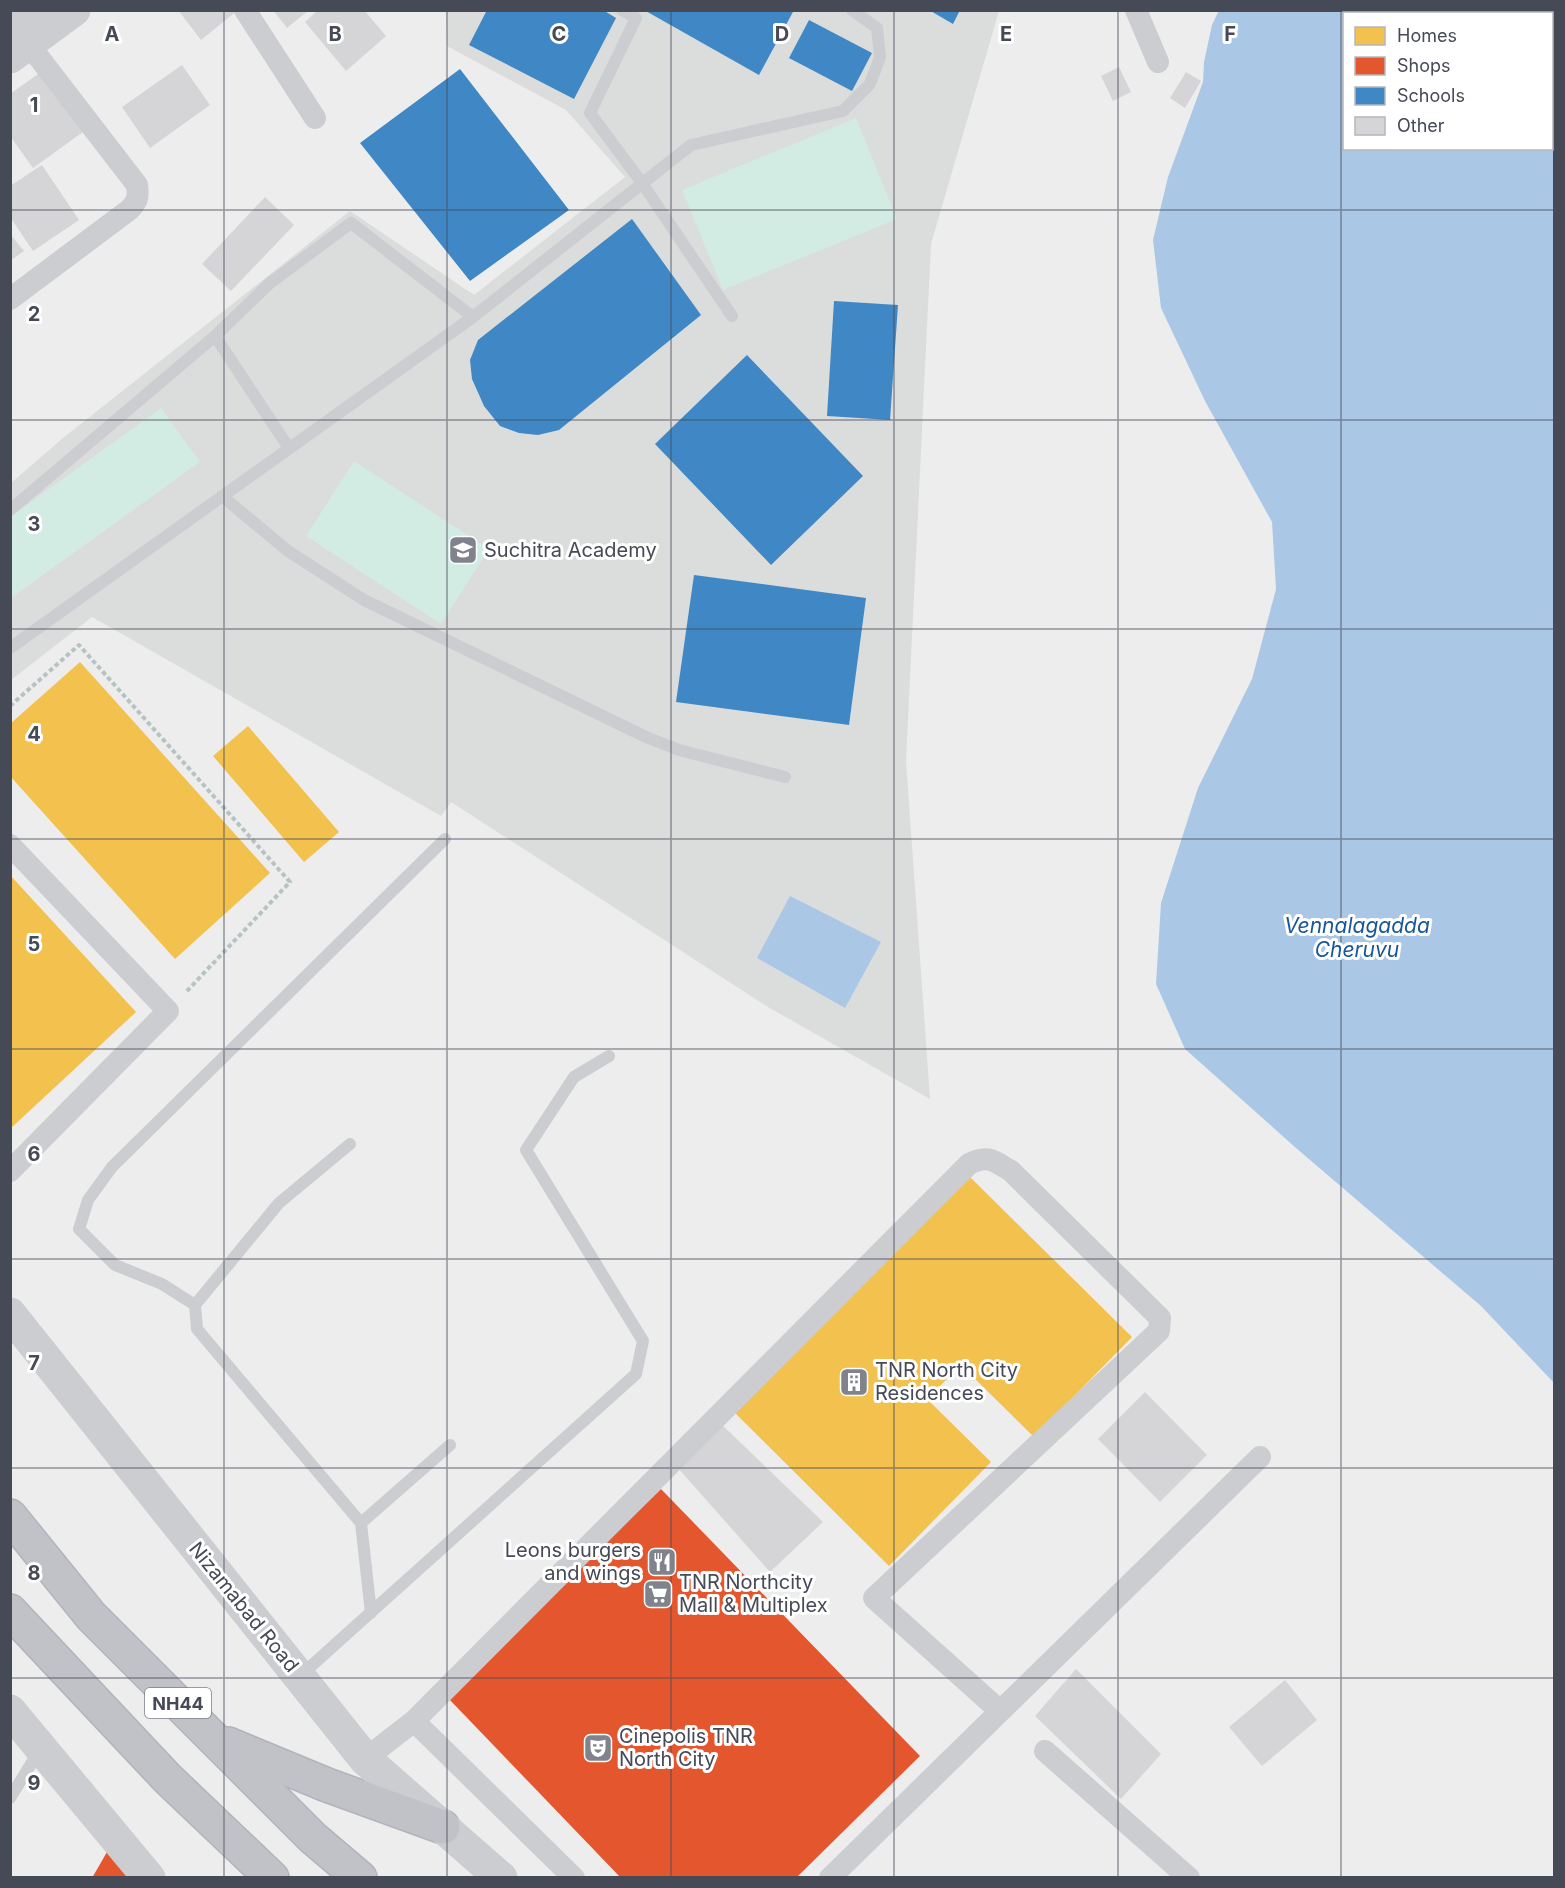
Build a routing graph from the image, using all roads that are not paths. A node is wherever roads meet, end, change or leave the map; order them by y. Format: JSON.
{"nodes":[{"id":1,"x":74,"y":10,"type":"edge"},
{"id":2,"x":245,"y":10,"type":"edge"},
{"id":3,"x":622,"y":10,"type":"edge"},
{"id":4,"x":852,"y":10,"type":"edge"},
{"id":5,"x":1136,"y":10,"type":"edge"},
{"id":6,"x":17,"y":30,"type":"edge"},
{"id":7,"x":1158,"y":62,"type":"dead end"},
{"id":8,"x":315,"y":118,"type":"dead end"},
{"id":9,"x":642,"y":183,"type":"junction"},
{"id":10,"x":10,"y":299,"type":"edge"},
{"id":11,"x":732,"y":316,"type":"dead end"},
{"id":12,"x":472,"y":317,"type":"junction"},
{"id":13,"x":215,"y":336,"type":"junction"},
{"id":14,"x":290,"y":448,"type":"junction"},
{"id":15,"x":222,"y":496,"type":"junction"},
{"id":16,"x":10,"y":510,"type":"edge"},
{"id":17,"x":10,"y":648,"type":"edge"},
{"id":18,"x":785,"y":777,"type":"dead end"},
{"id":19,"x":446,"y":839,"type":"dead end"},
{"id":20,"x":10,"y":845,"type":"edge"},
{"id":21,"x":609,"y":1056,"type":"dead end"},
{"id":22,"x":350,"y":1144,"type":"dead end"},
{"id":23,"x":10,"y":1171,"type":"edge"},
{"id":24,"x":195,"y":1305,"type":"junction"},
{"id":25,"x":10,"y":1314,"type":"edge"},
{"id":26,"x":450,"y":1445,"type":"dead end"},
{"id":27,"x":1260,"y":1457,"type":"dead end"},
{"id":28,"x":10,"y":1516,"type":"edge"},
{"id":29,"x":361,"y":1523,"type":"junction"},
{"id":30,"x":10,"y":1611,"type":"edge"},
{"id":31,"x":371,"y":1613,"type":"junction"},
{"id":32,"x":300,"y":1677,"type":"junction"},
{"id":33,"x":10,"y":1711,"type":"edge"},
{"id":34,"x":1000,"y":1711,"type":"junction"},
{"id":35,"x":414,"y":1721,"type":"junction"},
{"id":36,"x":213,"y":1738,"type":"junction"},
{"id":37,"x":41,"y":1747,"type":"junction"},
{"id":38,"x":1045,"y":1751,"type":"dead end"},
{"id":39,"x":365,"y":1759,"type":"junction"},
{"id":40,"x":10,"y":1798,"type":"edge"},
{"id":41,"x":443,"y":1827,"type":"junction"},
{"id":42,"x":149,"y":1878,"type":"edge"},
{"id":43,"x":272,"y":1878,"type":"edge"},
{"id":44,"x":360,"y":1878,"type":"edge"},
{"id":45,"x":501,"y":1878,"type":"edge"},
{"id":46,"x":574,"y":1878,"type":"edge"},
{"id":47,"x":830,"y":1878,"type":"edge"},
{"id":48,"x":1189,"y":1878,"type":"edge"}],
"edges":[{"from":1,"to":6,"type":"main road"},
{"from":2,"to":8,"type":"street"},
{"from":3,"to":9,"type":"lane"},
{"from":4,"to":9,"type":"lane"},
{"from":5,"to":7,"type":"street"},
{"from":6,"to":10,"type":"street"},
{"from":9,"to":11,"type":"lane"},
{"from":9,"to":12,"type":"lane"},
{"from":12,"to":13,"type":"lane"},
{"from":12,"to":14,"type":"lane"},
{"from":13,"to":14,"type":"lane"},
{"from":13,"to":16,"type":"lane"},
{"from":14,"to":15,"type":"lane"},
{"from":15,"to":17,"type":"lane"},
{"from":15,"to":18,"type":"lane"},
{"from":19,"to":24,"type":"lane"},
{"from":20,"to":23,"type":"street"},
{"from":21,"to":31,"type":"lane"},
{"from":22,"to":24,"type":"lane"},
{"from":24,"to":29,"type":"lane"},
{"from":25,"to":32,"type":"main road","name":"Nizamabad Road"},
{"from":26,"to":29,"type":"lane"},
{"from":27,"to":34,"type":"street"},
{"from":28,"to":36,"type":"highway","number":"NH44"},
{"from":29,"to":31,"type":"lane"},
{"from":30,"to":43,"type":"highway","number":"NH44"},
{"from":31,"to":32,"type":"lane"},
{"from":32,"to":39,"type":"main road","name":"Nizamabad Road"},
{"from":33,"to":37,"type":"main road"},
{"from":34,"to":35,"type":"street"},
{"from":34,"to":47,"type":"street"},
{"from":35,"to":39,"type":"street"},
{"from":35,"to":46,"type":"street"},
{"from":36,"to":41,"type":"highway"},
{"from":36,"to":44,"type":"highway","number":"NH44"},
{"from":37,"to":40,"type":"lane"},
{"from":37,"to":42,"type":"main road"},
{"from":38,"to":48,"type":"street"},
{"from":39,"to":41,"type":"main road","name":"Nizamabad Road"},
{"from":41,"to":45,"type":"main road","name":"Nizamabad Road"}]}
